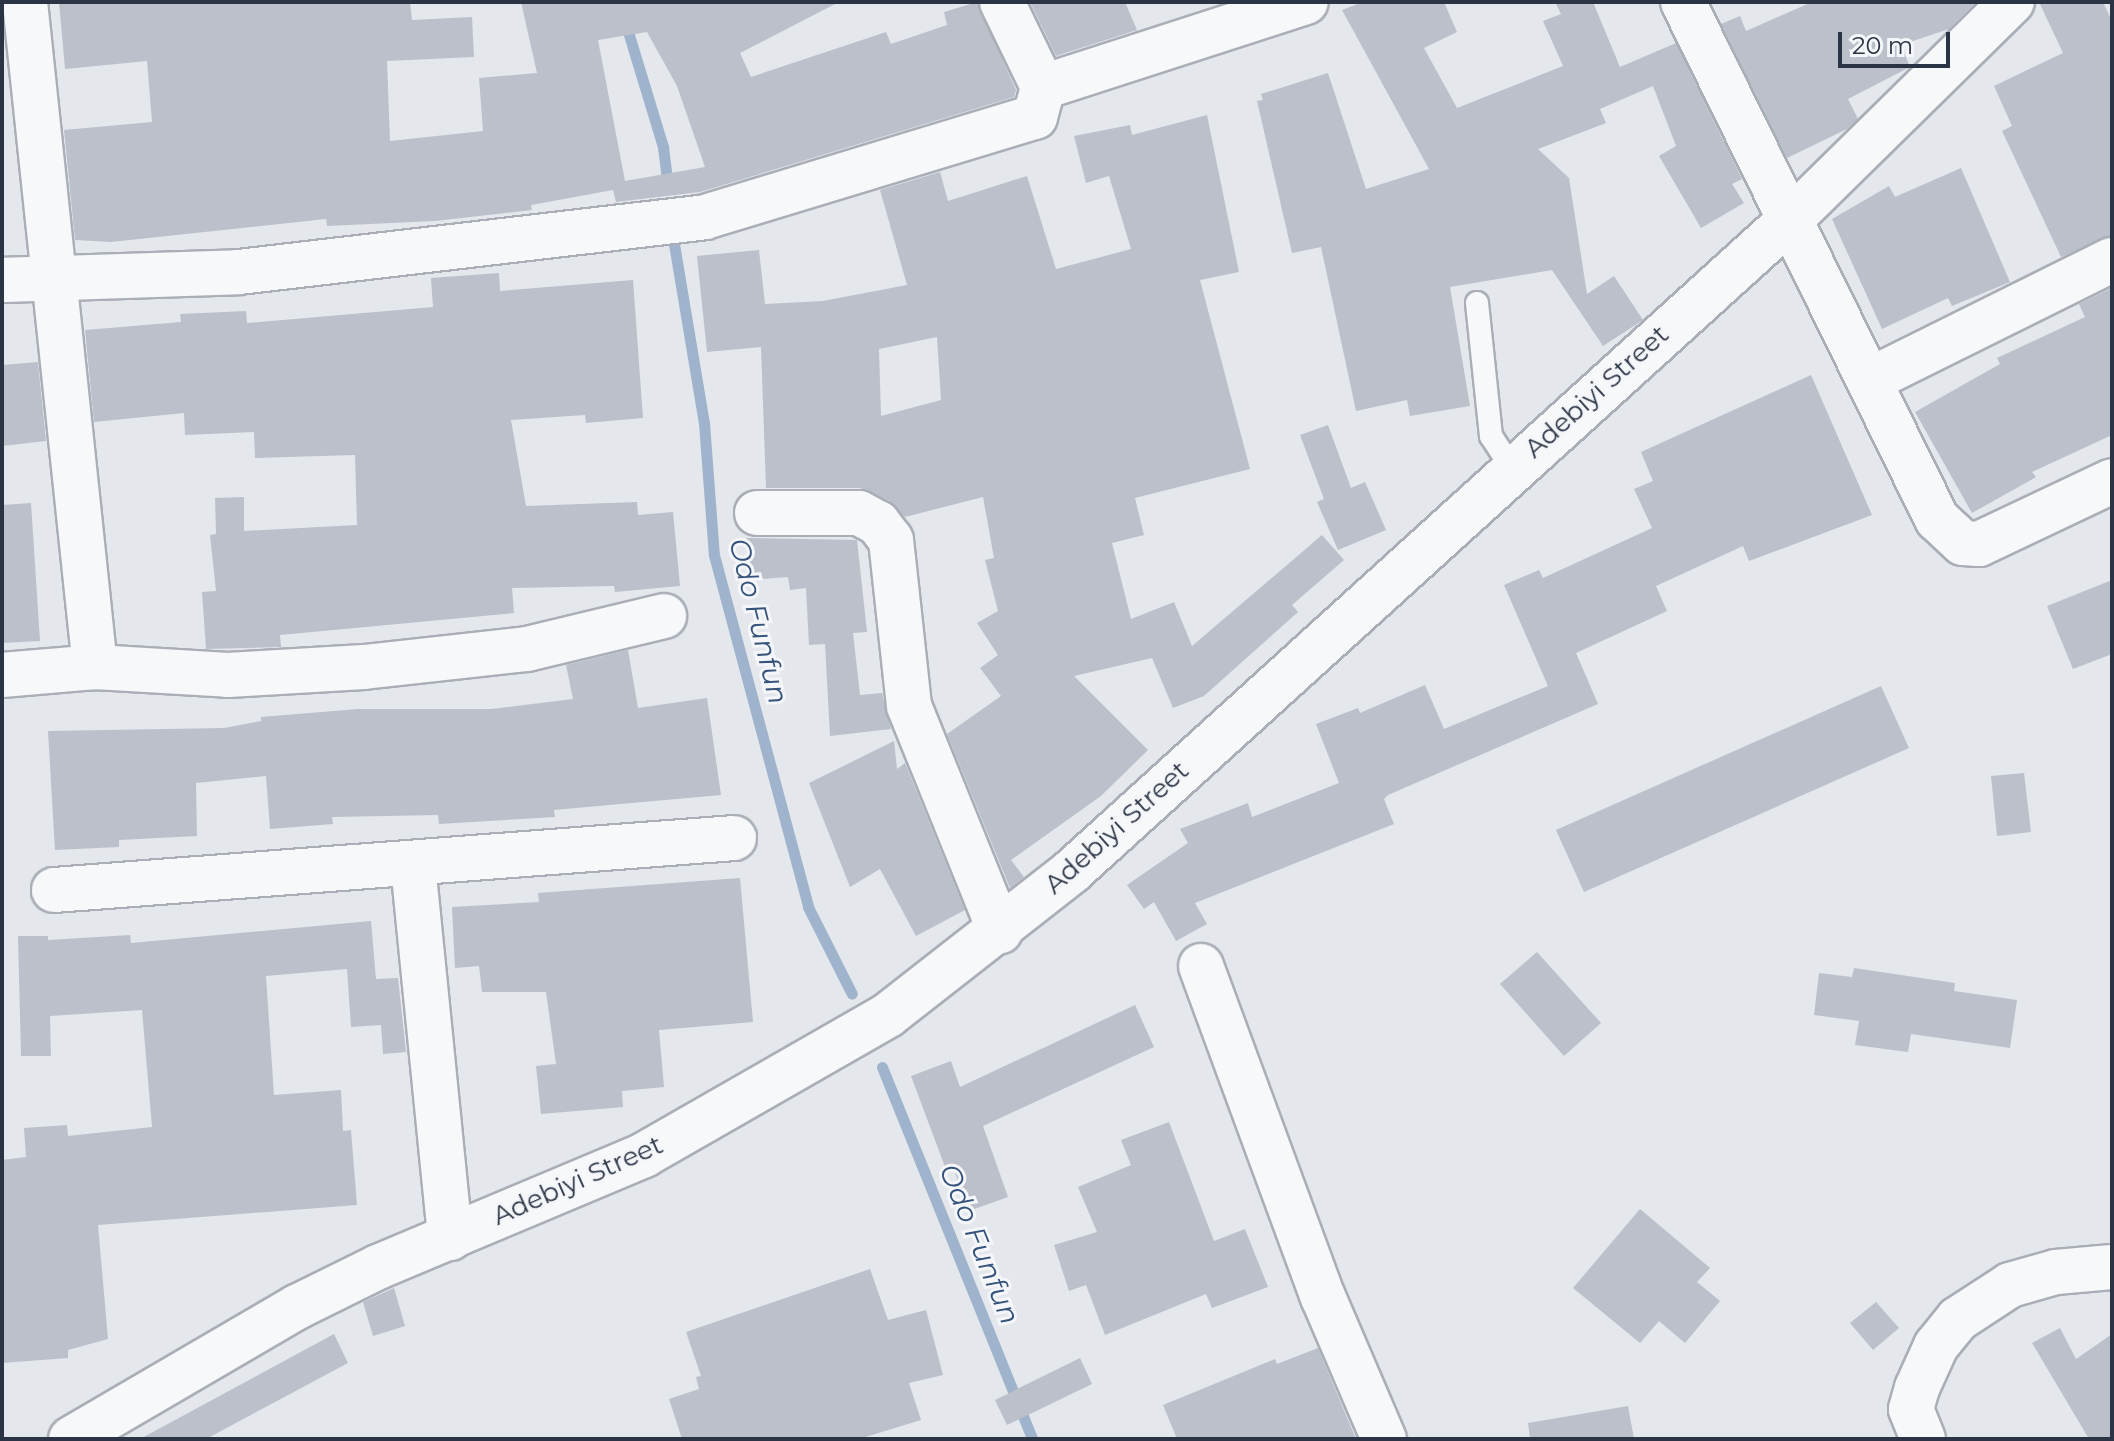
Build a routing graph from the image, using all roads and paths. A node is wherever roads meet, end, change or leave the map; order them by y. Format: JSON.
{"nodes":[{"id":1,"x":25,"y":2,"type":"edge"},
{"id":2,"x":1002,"y":2,"type":"edge"},
{"id":3,"x":1306,"y":2,"type":"edge"},
{"id":4,"x":1683,"y":2,"type":"edge"},
{"id":5,"x":2012,"y":2,"type":"edge"},
{"id":6,"x":1043,"y":87,"type":"junction"},
{"id":7,"x":1793,"y":217,"type":"junction"},
{"id":8,"x":2112,"y":260,"type":"edge"},
{"id":9,"x":52,"y":277,"type":"junction"},
{"id":10,"x":2,"y":280,"type":"edge"},
{"id":11,"x":1477,"y":303,"type":"dead end"},
{"id":12,"x":1872,"y":379,"type":"junction"},
{"id":13,"x":1512,"y":468,"type":"junction"},
{"id":14,"x":2112,"y":481,"type":"edge"},
{"id":15,"x":757,"y":513,"type":"dead end"},
{"id":16,"x":664,"y":616,"type":"dead end"},
{"id":17,"x":95,"y":667,"type":"junction"},
{"id":18,"x":2,"y":675,"type":"edge"},
{"id":19,"x":734,"y":838,"type":"dead end"},
{"id":20,"x":413,"y":865,"type":"junction"},
{"id":21,"x":54,"y":890,"type":"dead end"},
{"id":22,"x":1000,"y":931,"type":"junction"},
{"id":23,"x":1201,"y":966,"type":"dead end"},
{"id":24,"x":450,"y":1238,"type":"junction"},
{"id":25,"x":2112,"y":1267,"type":"edge"},
{"id":26,"x":71,"y":1439,"type":"edge"},
{"id":27,"x":1384,"y":1439,"type":"edge"},
{"id":28,"x":1923,"y":1439,"type":"edge"}],
"edges":[{"from":1,"to":9,"type":"street"},
{"from":2,"to":6,"type":"street"},
{"from":3,"to":6,"type":"street"},
{"from":4,"to":7,"type":"street"},
{"from":5,"to":7,"type":"street","name":"Adebiyi Street"},
{"from":6,"to":9,"type":"street"},
{"from":7,"to":12,"type":"street"},
{"from":7,"to":13,"type":"street","name":"Adebiyi Street"},
{"from":8,"to":12,"type":"street"},
{"from":9,"to":10,"type":"street"},
{"from":9,"to":17,"type":"street"},
{"from":11,"to":13,"type":"lane"},
{"from":12,"to":14,"type":"street"},
{"from":13,"to":22,"type":"street","name":"Adebiyi Street"},
{"from":15,"to":22,"type":"street"},
{"from":16,"to":17,"type":"street"},
{"from":17,"to":18,"type":"street"},
{"from":19,"to":20,"type":"street"},
{"from":20,"to":21,"type":"street"},
{"from":20,"to":24,"type":"street"},
{"from":22,"to":24,"type":"street","name":"Adebiyi Street"},
{"from":23,"to":27,"type":"street"},
{"from":24,"to":26,"type":"street","name":"Adebiyi Street"},
{"from":25,"to":28,"type":"street"}]}
